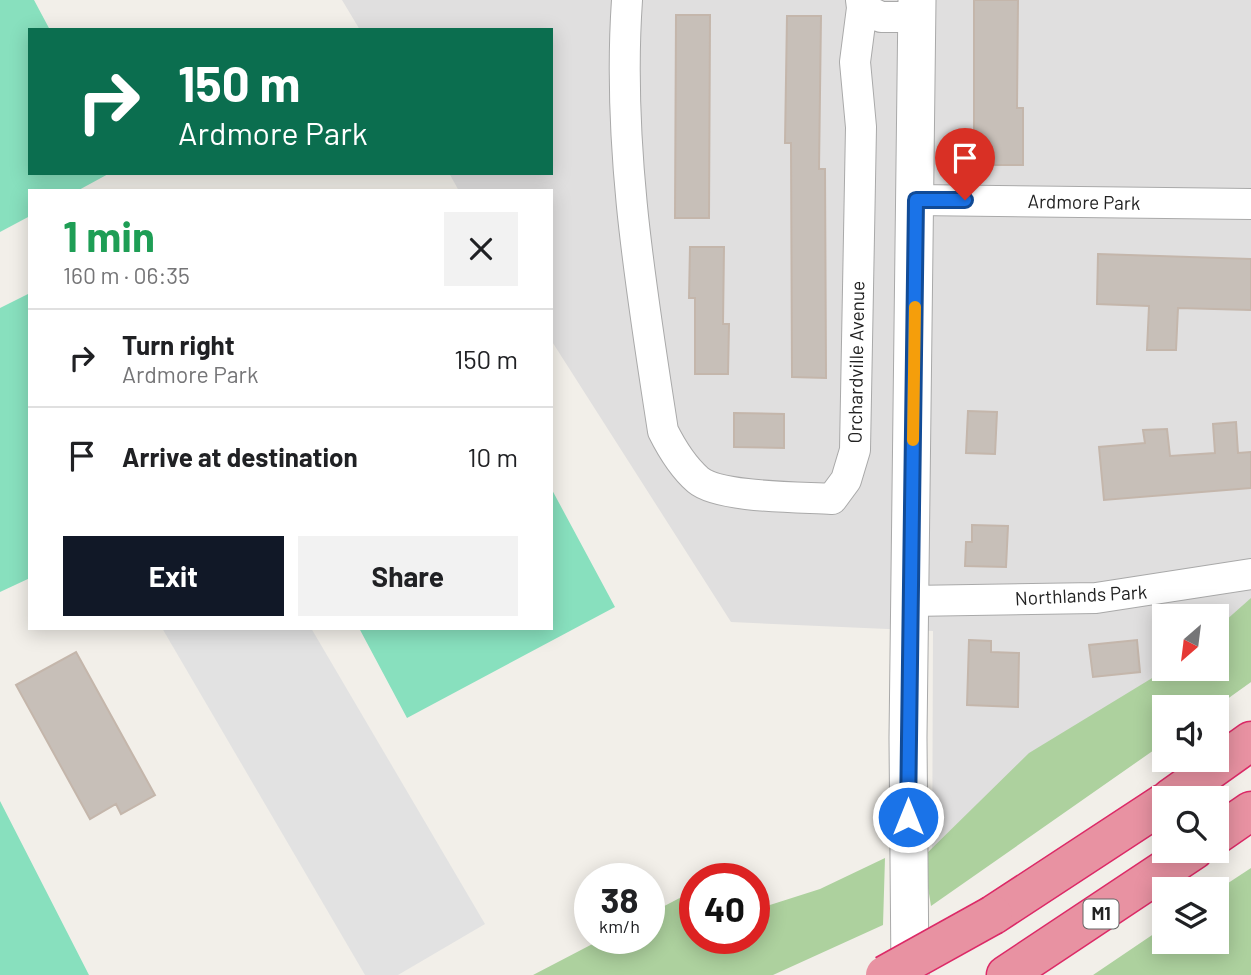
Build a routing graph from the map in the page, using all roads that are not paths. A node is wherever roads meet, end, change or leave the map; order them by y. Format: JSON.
{"nodes":[{"id":1,"x":627,"y":0,"type":"edge"},
{"id":2,"x":861,"y":4,"type":"edge"},
{"id":3,"x":917,"y":8,"type":"edge"},
{"id":4,"x":916,"y":200,"type":"junction"},
{"id":5,"x":1251,"y":204,"type":"edge"},
{"id":6,"x":1251,"y":574,"type":"edge"},
{"id":7,"x":910,"y":601,"type":"junction"},
{"id":8,"x":1251,"y":741,"type":"edge"},
{"id":9,"x":1188,"y":786,"type":"edge"},
{"id":10,"x":1152,"y":811,"type":"edge"},
{"id":11,"x":1251,"y":811,"type":"edge"},
{"id":12,"x":1229,"y":826,"type":"edge"},
{"id":13,"x":1174,"y":863,"type":"edge"},
{"id":14,"x":885,"y":975,"type":"edge"},
{"id":15,"x":909,"y":975,"type":"edge"},
{"id":16,"x":1006,"y":975,"type":"edge"}],
"edges":[{"from":1,"to":2,"type":"street","name":"Orchardville Avenue"},
{"from":2,"to":3,"type":"street","name":"Orchardville Avenue"},
{"from":3,"to":4,"type":"street"},
{"from":4,"to":5,"type":"street","name":"Ardmore Park"},
{"from":4,"to":7,"type":"street"},
{"from":6,"to":7,"type":"street","name":"Northlands Park"},
{"from":7,"to":15,"type":"street"},
{"from":8,"to":9,"type":"highway"},
{"from":10,"to":14,"type":"highway","bridge":true},
{"from":11,"to":12,"type":"highway"},
{"from":13,"to":16,"type":"highway","number":"M1"}]}
